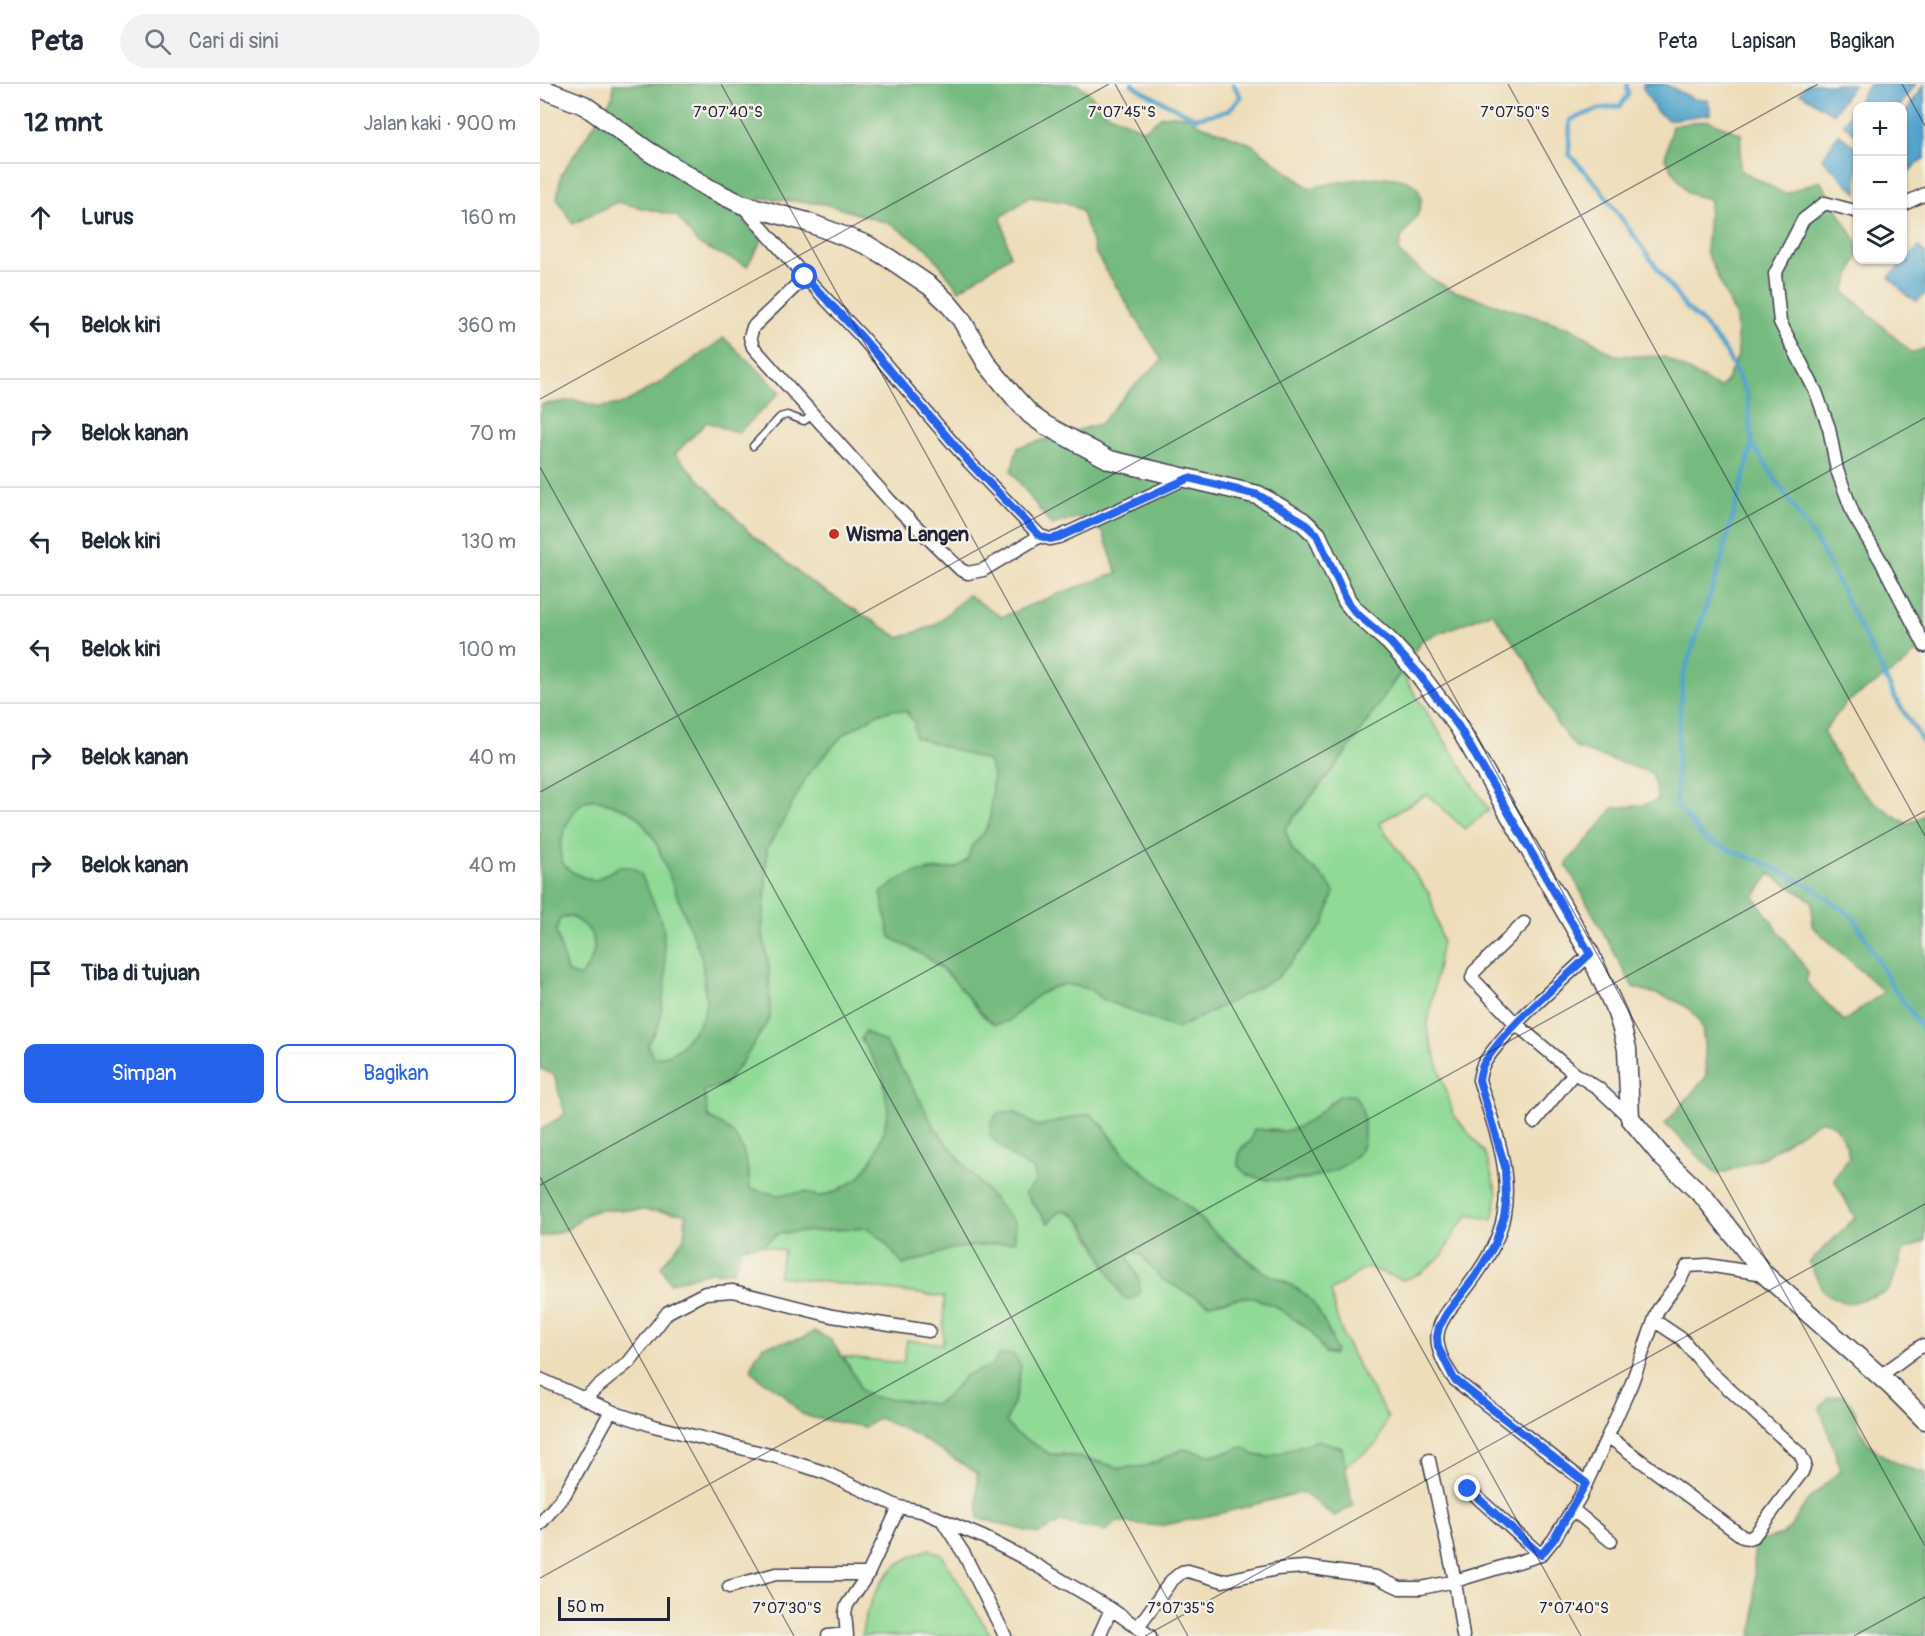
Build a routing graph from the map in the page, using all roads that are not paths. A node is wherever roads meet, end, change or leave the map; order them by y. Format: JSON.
{"nodes":[{"id":1,"x":540,"y":88,"type":"edge"},
{"id":2,"x":1925,"y":195,"type":"edge"},
{"id":3,"x":1907,"y":203,"type":"edge"},
{"id":4,"x":741,"y":204,"type":"junction"},
{"id":5,"x":1853,"y":211,"type":"edge"},
{"id":6,"x":805,"y":277,"type":"junction"},
{"id":7,"x":814,"y":414,"type":"junction"},
{"id":8,"x":753,"y":446,"type":"dead end"},
{"id":9,"x":1189,"y":478,"type":"junction"},
{"id":10,"x":1040,"y":536,"type":"junction"},
{"id":11,"x":1925,"y":646,"type":"edge"},
{"id":12,"x":1524,"y":923,"type":"dead end"},
{"id":13,"x":1590,"y":954,"type":"junction"},
{"id":14,"x":1516,"y":1024,"type":"junction"},
{"id":15,"x":1574,"y":1073,"type":"junction"},
{"id":16,"x":1630,"y":1118,"type":"junction"},
{"id":17,"x":1534,"y":1122,"type":"dead end"},
{"id":18,"x":1764,"y":1274,"type":"junction"},
{"id":19,"x":1655,"y":1321,"type":"junction"},
{"id":20,"x":929,"y":1331,"type":"dead end"},
{"id":21,"x":1925,"y":1347,"type":"edge"},
{"id":22,"x":1880,"y":1376,"type":"junction"},
{"id":23,"x":540,"y":1379,"type":"edge"},
{"id":24,"x":584,"y":1398,"type":"junction"},
{"id":25,"x":611,"y":1410,"type":"junction"},
{"id":26,"x":1925,"y":1420,"type":"edge"},
{"id":27,"x":1609,"y":1437,"type":"junction"},
{"id":28,"x":1429,"y":1460,"type":"dead end"},
{"id":29,"x":1586,"y":1483,"type":"junction"},
{"id":30,"x":1468,"y":1489,"type":"dead end"},
{"id":31,"x":899,"y":1507,"type":"junction"},
{"id":32,"x":1572,"y":1509,"type":"junction"},
{"id":33,"x":942,"y":1520,"type":"junction"},
{"id":34,"x":540,"y":1524,"type":"edge"},
{"id":35,"x":1611,"y":1541,"type":"dead end"},
{"id":36,"x":1541,"y":1555,"type":"junction"},
{"id":37,"x":868,"y":1574,"type":"junction"},
{"id":38,"x":1455,"y":1581,"type":"junction"},
{"id":39,"x":729,"y":1587,"type":"dead end"},
{"id":40,"x":1111,"y":1609,"type":"junction"},
{"id":41,"x":1138,"y":1627,"type":"junction"},
{"id":42,"x":846,"y":1635,"type":"edge"},
{"id":43,"x":828,"y":1636,"type":"edge"},
{"id":44,"x":1005,"y":1636,"type":"edge"},
{"id":45,"x":1099,"y":1636,"type":"edge"},
{"id":46,"x":1150,"y":1636,"type":"edge"},
{"id":47,"x":1463,"y":1636,"type":"edge"}],
"edges":[{"from":1,"to":4,"type":"street"},
{"from":2,"to":3,"type":"street"},
{"from":4,"to":6,"type":"street"},
{"from":4,"to":9,"type":"street"},
{"from":5,"to":11,"type":"street"},
{"from":6,"to":7,"type":"street"},
{"from":6,"to":10,"type":"street"},
{"from":7,"to":8,"type":"lane"},
{"from":7,"to":10,"type":"street"},
{"from":9,"to":10,"type":"street"},
{"from":9,"to":13,"type":"street"},
{"from":12,"to":14,"type":"street"},
{"from":13,"to":14,"type":"street"},
{"from":13,"to":16,"type":"street"},
{"from":14,"to":15,"type":"street"},
{"from":14,"to":29,"type":"street"},
{"from":15,"to":16,"type":"street"},
{"from":15,"to":17,"type":"street"},
{"from":16,"to":18,"type":"street"},
{"from":18,"to":19,"type":"street"},
{"from":18,"to":22,"type":"street"},
{"from":19,"to":27,"type":"street"},
{"from":19,"to":27,"type":"street"},
{"from":20,"to":24,"type":"street"},
{"from":21,"to":22,"type":"street"},
{"from":22,"to":26,"type":"street"},
{"from":23,"to":24,"type":"street"},
{"from":24,"to":25,"type":"street"},
{"from":25,"to":31,"type":"street"},
{"from":25,"to":34,"type":"street"},
{"from":27,"to":29,"type":"street"},
{"from":28,"to":38,"type":"street"},
{"from":29,"to":32,"type":"street"},
{"from":30,"to":36,"type":"street"},
{"from":31,"to":33,"type":"street"},
{"from":31,"to":37,"type":"street"},
{"from":32,"to":35,"type":"street"},
{"from":32,"to":36,"type":"street"},
{"from":33,"to":40,"type":"street"},
{"from":33,"to":44,"type":"street"},
{"from":36,"to":38,"type":"street"},
{"from":37,"to":39,"type":"street"},
{"from":37,"to":42,"type":"street"},
{"from":38,"to":41,"type":"street"},
{"from":38,"to":47,"type":"street"},
{"from":40,"to":41,"type":"street"},
{"from":40,"to":45,"type":"street"},
{"from":41,"to":46,"type":"street"},
{"from":42,"to":43,"type":"street"}]}
